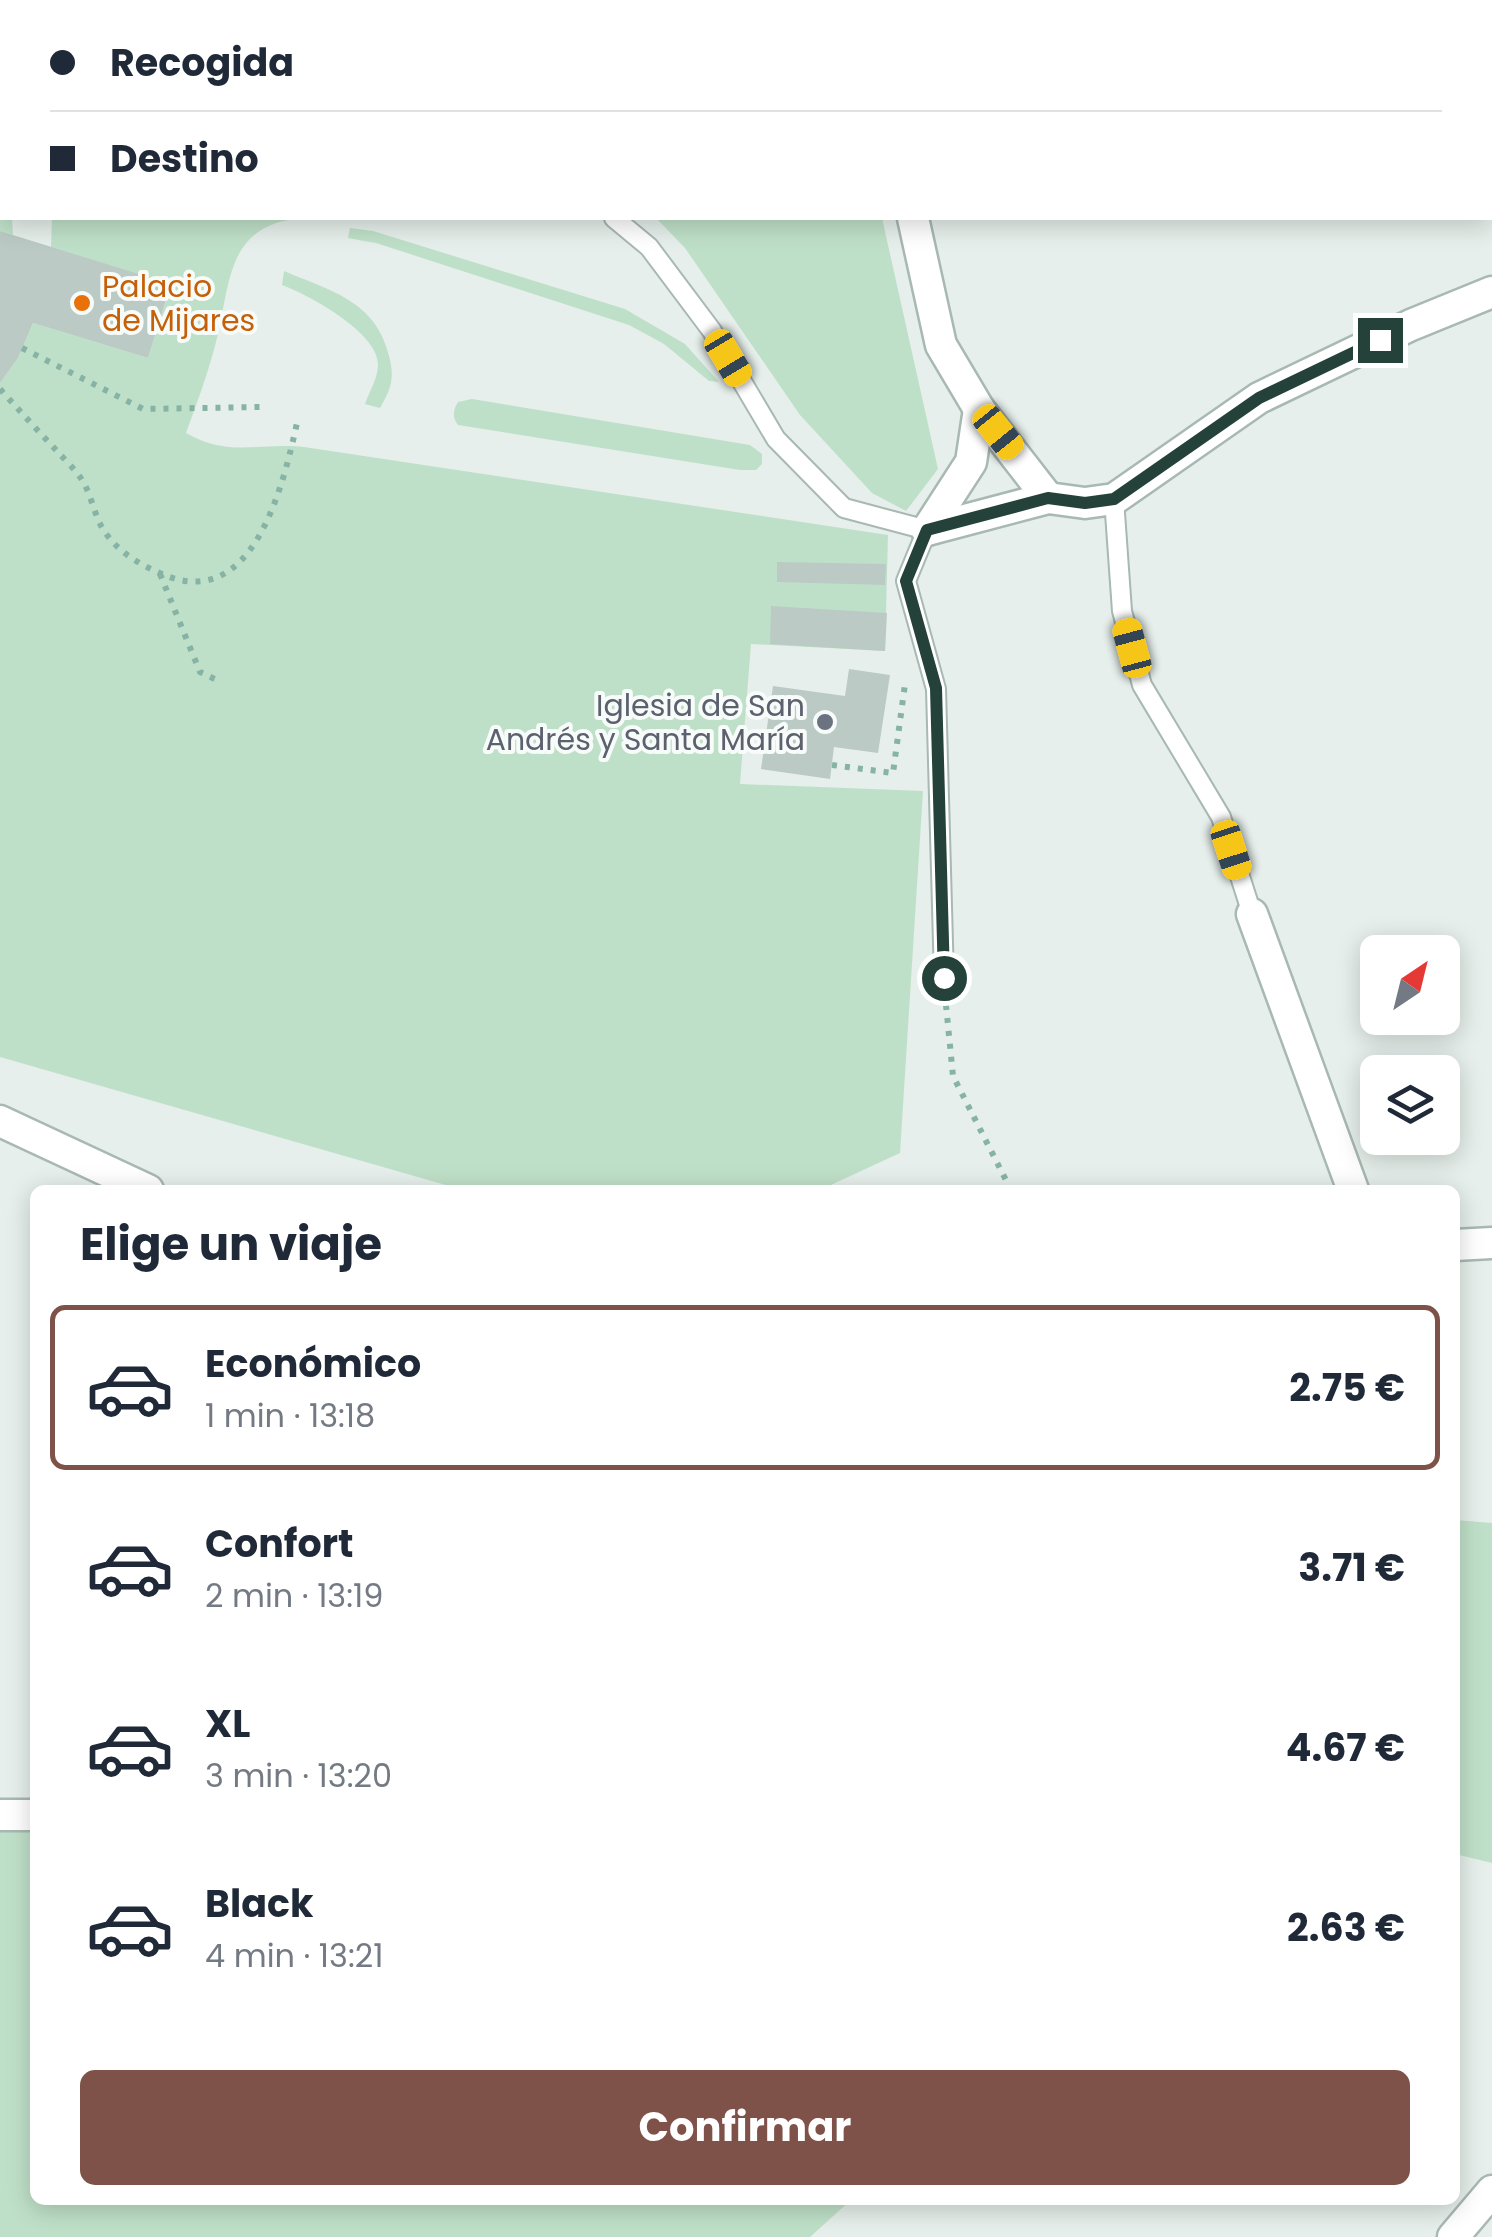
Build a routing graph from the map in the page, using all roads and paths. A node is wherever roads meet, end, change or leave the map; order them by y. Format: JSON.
{"nodes":[{"id":1,"x":616,"y":220,"type":"edge"},
{"id":2,"x":913,"y":220,"type":"edge"},
{"id":3,"x":1492,"y":292,"type":"edge"},
{"id":4,"x":22,"y":348,"type":"dead end"},
{"id":5,"x":0,"y":389,"type":"edge"},
{"id":6,"x":260,"y":407,"type":"dead end"},
{"id":7,"x":979,"y":409,"type":"junction"},
{"id":8,"x":297,"y":423,"type":"dead end"},
{"id":9,"x":1048,"y":498,"type":"junction"},
{"id":10,"x":1114,"y":499,"type":"junction"},
{"id":11,"x":927,"y":530,"type":"junction"},
{"id":12,"x":160,"y":573,"type":"junction"},
{"id":13,"x":904,"y":666,"type":"dead end"},
{"id":14,"x":221,"y":682,"type":"dead end"},
{"id":15,"x":832,"y":765,"type":"dead end"},
{"id":16,"x":1252,"y":914,"type":"joint"},
{"id":17,"x":944,"y":978,"type":"joint"},
{"id":18,"x":0,"y":1121,"type":"edge"},
{"id":19,"x":137,"y":1185,"type":"edge"},
{"id":20,"x":1008,"y":1185,"type":"edge"},
{"id":21,"x":1351,"y":1185,"type":"edge"},
{"id":22,"x":1492,"y":1243,"type":"edge"},
{"id":23,"x":1460,"y":1245,"type":"edge"},
{"id":24,"x":0,"y":1815,"type":"edge"},
{"id":25,"x":30,"y":1816,"type":"edge"},
{"id":26,"x":1492,"y":2191,"type":"edge"},
{"id":27,"x":1471,"y":2228,"type":"edge"}],
"edges":[{"from":1,"to":11,"type":"lane"},
{"from":2,"to":7,"type":"street"},
{"from":3,"to":10,"type":"street"},
{"from":4,"to":6,"type":"path"},
{"from":5,"to":12,"type":"path"},
{"from":7,"to":9,"type":"street"},
{"from":7,"to":11,"type":"street"},
{"from":8,"to":12,"type":"path"},
{"from":9,"to":10,"type":"street"},
{"from":9,"to":11,"type":"street"},
{"from":10,"to":16,"type":"lane"},
{"from":11,"to":17,"type":"lane"},
{"from":12,"to":14,"type":"path"},
{"from":13,"to":15,"type":"path"},
{"from":16,"to":21,"type":"street"},
{"from":17,"to":20,"type":"path"},
{"from":18,"to":19,"type":"street"},
{"from":22,"to":23,"type":"street"},
{"from":24,"to":25,"type":"street"},
{"from":26,"to":27,"type":"street"}]}
